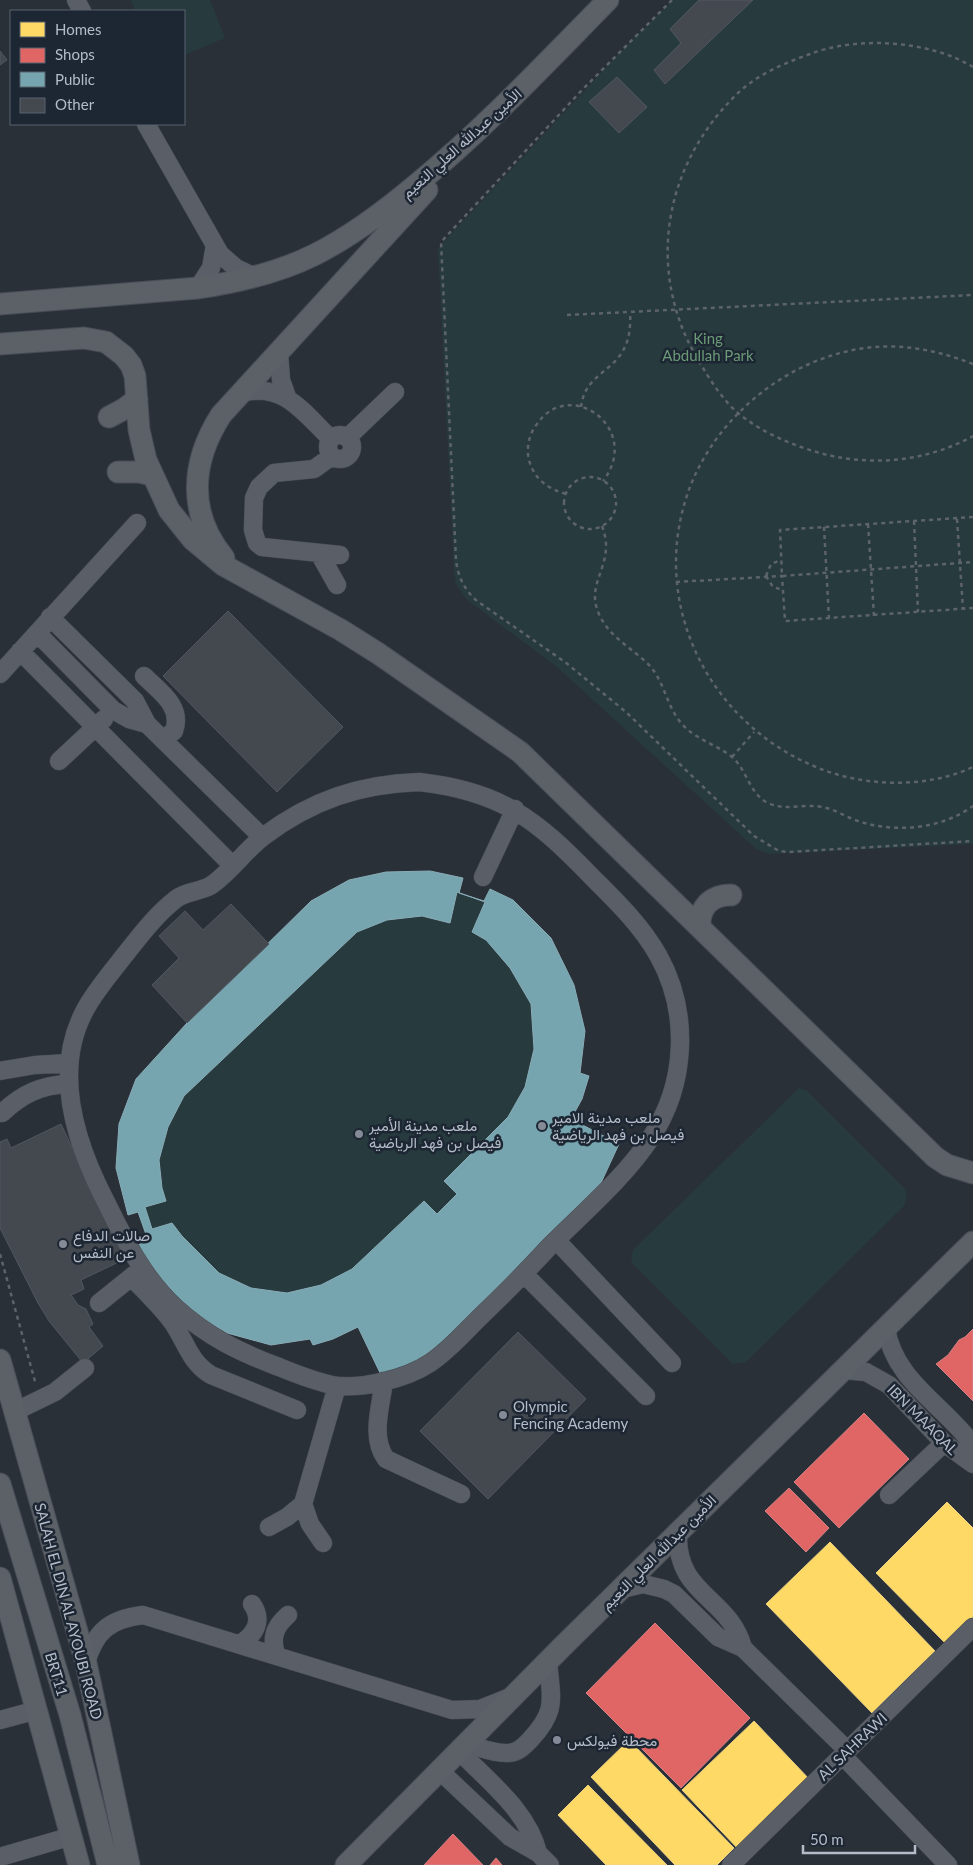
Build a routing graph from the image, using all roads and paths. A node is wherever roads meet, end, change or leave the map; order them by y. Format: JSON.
{"nodes":[{"id":1,"x":608,"y":0,"type":"edge"},
{"id":2,"x":672,"y":0,"type":"edge"},
{"id":3,"x":973,"y":67,"type":"edge"},
{"id":4,"x":147,"y":125,"type":"edge"},
{"id":5,"x":474,"y":135,"type":"junction"},
{"id":6,"x":214,"y":245,"type":"junction"},
{"id":7,"x":255,"y":277,"type":"junction"},
{"id":8,"x":198,"y":288,"type":"junction"},
{"id":9,"x":973,"y":295,"type":"edge"},
{"id":10,"x":0,"y":304,"type":"edge"},
{"id":11,"x":675,"y":310,"type":"junction"},
{"id":12,"x":630,"y":312,"type":"junction"},
{"id":13,"x":567,"y":315,"type":"dead end"},
{"id":14,"x":0,"y":344,"type":"edge"},
{"id":15,"x":279,"y":353,"type":"junction"},
{"id":16,"x":973,"y":364,"type":"edge"},
{"id":17,"x":395,"y":392,"type":"dead end"},
{"id":18,"x":242,"y":393,"type":"junction"},
{"id":19,"x":287,"y":397,"type":"junction"},
{"id":20,"x":137,"y":399,"type":"junction"},
{"id":21,"x":581,"y":407,"type":"junction"},
{"id":22,"x":738,"y":413,"type":"junction"},
{"id":23,"x":109,"y":417,"type":"dead end"},
{"id":24,"x":973,"y":436,"type":"edge"},
{"id":25,"x":339,"y":438,"type":"junction"},
{"id":26,"x":118,"y":472,"type":"dead end"},
{"id":27,"x":152,"y":475,"type":"junction"},
{"id":28,"x":603,"y":481,"type":"junction"},
{"id":29,"x":566,"y":494,"type":"junction"},
{"id":30,"x":973,"y":517,"type":"edge"},
{"id":31,"x":957,"y":518,"type":"junction"},
{"id":32,"x":914,"y":521,"type":"junction"},
{"id":33,"x":137,"y":523,"type":"dead end"},
{"id":34,"x":868,"y":524,"type":"junction"},
{"id":35,"x":602,"y":526,"type":"junction"},
{"id":36,"x":824,"y":527,"type":"junction"},
{"id":37,"x":318,"y":552,"type":"junction"},
{"id":38,"x":340,"y":555,"type":"dead end"},
{"id":39,"x":781,"y":560,"type":"junction"},
{"id":40,"x":973,"y":562,"type":"edge"},
{"id":41,"x":960,"y":563,"type":"junction"},
{"id":42,"x":916,"y":567,"type":"junction"},
{"id":43,"x":871,"y":570,"type":"junction"},
{"id":44,"x":826,"y":573,"type":"junction"},
{"id":45,"x":240,"y":574,"type":"junction"},
{"id":46,"x":766,"y":576,"type":"junction"},
{"id":47,"x":782,"y":576,"type":"junction"},
{"id":48,"x":676,"y":582,"type":"junction"},
{"id":49,"x":337,"y":585,"type":"dead end"},
{"id":50,"x":783,"y":590,"type":"junction"},
{"id":51,"x":973,"y":608,"type":"edge"},
{"id":52,"x":963,"y":609,"type":"junction"},
{"id":53,"x":918,"y":612,"type":"junction"},
{"id":54,"x":874,"y":616,"type":"junction"},
{"id":55,"x":50,"y":617,"type":"junction"},
{"id":56,"x":829,"y":619,"type":"junction"},
{"id":57,"x":37,"y":633,"type":"junction"},
{"id":58,"x":20,"y":651,"type":"junction"},
{"id":59,"x":0,"y":674,"type":"edge"},
{"id":60,"x":144,"y":676,"type":"dead end"},
{"id":61,"x":129,"y":694,"type":"junction"},
{"id":62,"x":113,"y":710,"type":"junction"},
{"id":63,"x":147,"y":724,"type":"junction"},
{"id":64,"x":95,"y":727,"type":"junction"},
{"id":65,"x":754,"y":732,"type":"junction"},
{"id":66,"x":163,"y":740,"type":"junction"},
{"id":67,"x":732,"y":758,"type":"junction"},
{"id":68,"x":60,"y":761,"type":"dead end"},
{"id":69,"x":973,"y":767,"type":"edge"},
{"id":70,"x":973,"y":806,"type":"edge"},
{"id":71,"x":515,"y":809,"type":"junction"},
{"id":72,"x":262,"y":837,"type":"junction"},
{"id":73,"x":973,"y":841,"type":"edge"},
{"id":74,"x":232,"y":865,"type":"junction"},
{"id":75,"x":483,"y":877,"type":"dead end"},
{"id":76,"x":731,"y":894,"type":"dead end"},
{"id":77,"x":700,"y":927,"type":"junction"},
{"id":78,"x":69,"y":1063,"type":"junction"},
{"id":79,"x":1,"y":1071,"type":"edge"},
{"id":80,"x":69,"y":1084,"type":"junction"},
{"id":81,"x":2,"y":1113,"type":"dead end"},
{"id":82,"x":973,"y":1173,"type":"edge"},
{"id":83,"x":556,"y":1240,"type":"junction"},
{"id":84,"x":973,"y":1242,"type":"edge"},
{"id":85,"x":0,"y":1254,"type":"edge"},
{"id":86,"x":137,"y":1273,"type":"junction"},
{"id":87,"x":524,"y":1274,"type":"junction"},
{"id":88,"x":99,"y":1303,"type":"dead end"},
{"id":89,"x":886,"y":1328,"type":"junction"},
{"id":90,"x":0,"y":1360,"type":"edge"},
{"id":91,"x":672,"y":1363,"type":"dead end"},
{"id":92,"x":85,"y":1368,"type":"dead end"},
{"id":93,"x":843,"y":1370,"type":"junction"},
{"id":94,"x":904,"y":1373,"type":"junction"},
{"id":95,"x":384,"y":1381,"type":"junction"},
{"id":96,"x":889,"y":1385,"type":"junction"},
{"id":97,"x":337,"y":1386,"type":"junction"},
{"id":98,"x":922,"y":1392,"type":"junction"},
{"id":99,"x":646,"y":1396,"type":"dead end"},
{"id":100,"x":38,"y":1402,"type":"junction"},
{"id":101,"x":908,"y":1404,"type":"junction"},
{"id":102,"x":297,"y":1410,"type":"dead end"},
{"id":103,"x":16,"y":1412,"type":"junction"},
{"id":104,"x":944,"y":1443,"type":"junction"},
{"id":105,"x":973,"y":1445,"type":"edge"},
{"id":106,"x":973,"y":1464,"type":"edge"},
{"id":107,"x":0,"y":1484,"type":"edge"},
{"id":108,"x":462,"y":1494,"type":"dead end"},
{"id":109,"x":888,"y":1495,"type":"dead end"},
{"id":110,"x":303,"y":1504,"type":"junction"},
{"id":111,"x":269,"y":1527,"type":"dead end"},
{"id":112,"x":678,"y":1533,"type":"junction"},
{"id":113,"x":323,"y":1542,"type":"dead end"},
{"id":114,"x":0,"y":1581,"type":"edge"},
{"id":115,"x":695,"y":1587,"type":"junction"},
{"id":116,"x":622,"y":1589,"type":"junction"},
{"id":117,"x":682,"y":1601,"type":"junction"},
{"id":118,"x":252,"y":1604,"type":"dead end"},
{"id":119,"x":288,"y":1615,"type":"dead end"},
{"id":120,"x":973,"y":1627,"type":"edge"},
{"id":121,"x":240,"y":1644,"type":"junction"},
{"id":122,"x":743,"y":1648,"type":"junction"},
{"id":123,"x":276,"y":1655,"type":"junction"},
{"id":124,"x":548,"y":1661,"type":"junction"},
{"id":125,"x":86,"y":1663,"type":"junction"},
{"id":126,"x":517,"y":1692,"type":"junction"},
{"id":127,"x":37,"y":1710,"type":"junction"},
{"id":128,"x":0,"y":1720,"type":"edge"},
{"id":129,"x":462,"y":1748,"type":"junction"},
{"id":130,"x":845,"y":1753,"type":"junction"},
{"id":131,"x":440,"y":1771,"type":"junction"},
{"id":132,"x":72,"y":1836,"type":"junction"},
{"id":133,"x":0,"y":1857,"type":"edge"},
{"id":134,"x":544,"y":1859,"type":"edge"},
{"id":135,"x":79,"y":1865,"type":"edge"},
{"id":136,"x":108,"y":1865,"type":"edge"},
{"id":137,"x":129,"y":1865,"type":"edge"},
{"id":138,"x":346,"y":1865,"type":"edge"},
{"id":139,"x":731,"y":1865,"type":"edge"},
{"id":140,"x":948,"y":1865,"type":"edge"}],
"edges":[{"from":1,"to":5,"type":"main road","name":"الأمين عبدالله العلي النعيم"},
{"from":2,"to":73,"type":"path"},
{"from":3,"to":11,"type":"path"},
{"from":4,"to":6,"type":"street"},
{"from":5,"to":7,"type":"main road","name":"الأمين عبدالله العلي النعيم"},
{"from":5,"to":15,"type":"main road"},
{"from":6,"to":7,"type":"street"},
{"from":6,"to":8,"type":"street"},
{"from":7,"to":8,"type":"main road","name":"الأمين عبدالله العلي النعيم"},
{"from":8,"to":10,"type":"main road","name":"الأمين عبدالله العلي النعيم"},
{"from":9,"to":11,"type":"path"},
{"from":11,"to":12,"type":"path"},
{"from":11,"to":22,"type":"path"},
{"from":12,"to":13,"type":"path"},
{"from":12,"to":21,"type":"path"},
{"from":14,"to":20,"type":"main road"},
{"from":15,"to":18,"type":"main road"},
{"from":15,"to":19,"type":"street"},
{"from":16,"to":22,"type":"path"},
{"from":17,"to":25,"type":"street"},
{"from":18,"to":19,"type":"street"},
{"from":18,"to":45,"type":"main road"},
{"from":19,"to":25,"type":"street"},
{"from":20,"to":23,"type":"main road"},
{"from":20,"to":27,"type":"main road"},
{"from":21,"to":28,"type":"path"},
{"from":21,"to":29,"type":"path"},
{"from":22,"to":24,"type":"path"},
{"from":22,"to":48,"type":"path"},
{"from":25,"to":37,"type":"street"},
{"from":26,"to":27,"type":"main road"},
{"from":27,"to":45,"type":"main road"},
{"from":28,"to":29,"type":"path"},
{"from":28,"to":35,"type":"path"},
{"from":29,"to":35,"type":"path"},
{"from":30,"to":31,"type":"path"},
{"from":31,"to":32,"type":"path"},
{"from":31,"to":41,"type":"path"},
{"from":32,"to":34,"type":"path"},
{"from":32,"to":42,"type":"path"},
{"from":33,"to":55,"type":"street"},
{"from":34,"to":36,"type":"path"},
{"from":34,"to":43,"type":"path"},
{"from":35,"to":67,"type":"path"},
{"from":36,"to":39,"type":"path"},
{"from":36,"to":44,"type":"path"},
{"from":37,"to":38,"type":"street"},
{"from":37,"to":49,"type":"street"},
{"from":39,"to":46,"type":"path"},
{"from":39,"to":47,"type":"path"},
{"from":40,"to":41,"type":"path"},
{"from":41,"to":42,"type":"path"},
{"from":41,"to":52,"type":"path"},
{"from":42,"to":43,"type":"path"},
{"from":42,"to":53,"type":"path"},
{"from":43,"to":44,"type":"path"},
{"from":43,"to":54,"type":"path"},
{"from":44,"to":47,"type":"path"},
{"from":44,"to":56,"type":"path"},
{"from":45,"to":77,"type":"main road"},
{"from":46,"to":47,"type":"path"},
{"from":46,"to":48,"type":"path"},
{"from":46,"to":50,"type":"path"},
{"from":47,"to":50,"type":"path"},
{"from":48,"to":65,"type":"path"},
{"from":50,"to":56,"type":"path"},
{"from":51,"to":52,"type":"path"},
{"from":52,"to":53,"type":"path"},
{"from":53,"to":54,"type":"path"},
{"from":54,"to":56,"type":"path"},
{"from":55,"to":57,"type":"street"},
{"from":55,"to":61,"type":"street"},
{"from":57,"to":58,"type":"street"},
{"from":57,"to":62,"type":"street"},
{"from":58,"to":59,"type":"street"},
{"from":58,"to":64,"type":"street"},
{"from":60,"to":66,"type":"street"},
{"from":61,"to":62,"type":"street"},
{"from":61,"to":63,"type":"street"},
{"from":62,"to":63,"type":"street"},
{"from":62,"to":64,"type":"street"},
{"from":63,"to":66,"type":"street"},
{"from":64,"to":68,"type":"street"},
{"from":64,"to":74,"type":"street"},
{"from":65,"to":67,"type":"path"},
{"from":65,"to":69,"type":"path"},
{"from":66,"to":72,"type":"street"},
{"from":67,"to":70,"type":"path"},
{"from":71,"to":72,"type":"street"},
{"from":71,"to":75,"type":"street"},
{"from":71,"to":83,"type":"street"},
{"from":72,"to":74,"type":"street"},
{"from":74,"to":78,"type":"street"},
{"from":76,"to":77,"type":"main road"},
{"from":77,"to":82,"type":"main road"},
{"from":78,"to":79,"type":"street"},
{"from":78,"to":80,"type":"street"},
{"from":80,"to":81,"type":"street"},
{"from":80,"to":86,"type":"street"},
{"from":83,"to":87,"type":"street"},
{"from":83,"to":91,"type":"street"},
{"from":84,"to":89,"type":"main road","name":"الأمين عبدالله العلي النعيم"},
{"from":85,"to":100,"type":"path"},
{"from":86,"to":88,"type":"street"},
{"from":86,"to":97,"type":"street"},
{"from":86,"to":102,"type":"street"},
{"from":87,"to":95,"type":"street"},
{"from":87,"to":99,"type":"street"},
{"from":89,"to":93,"type":"main road","name":"الأمين عبدالله العلي النعيم"},
{"from":89,"to":94,"type":"street","name":"IBN MAAQAL"},
{"from":90,"to":103,"type":"main road","name":"SALAH EL DIN AL AYOUBI ROAD"},
{"from":92,"to":100,"type":"street"},
{"from":93,"to":96,"type":"street","name":"IBN MAAQAL"},
{"from":93,"to":112,"type":"main road","name":"الأمين عبدالله العلي النعيم"},
{"from":94,"to":96,"type":"street"},
{"from":94,"to":98,"type":"street","name":"IBN MAAQAL"},
{"from":95,"to":97,"type":"street"},
{"from":95,"to":108,"type":"street"},
{"from":96,"to":101,"type":"street","name":"IBN MAAQAL"},
{"from":97,"to":110,"type":"street"},
{"from":98,"to":101,"type":"street"},
{"from":98,"to":105,"type":"street","name":"IBN MAAQAL"},
{"from":100,"to":103,"type":"street"},
{"from":101,"to":104,"type":"street","name":"IBN MAAQAL"},
{"from":103,"to":125,"type":"main road","name":"SALAH EL DIN AL AYOUBI ROAD"},
{"from":104,"to":106,"type":"street","name":"IBN MAAQAL"},
{"from":104,"to":109,"type":"street"},
{"from":107,"to":136,"type":"main road","name":"BRT11"},
{"from":110,"to":111,"type":"street"},
{"from":110,"to":113,"type":"street"},
{"from":112,"to":115,"type":"street"},
{"from":112,"to":116,"type":"main road","name":"الأمين عبدالله العلي النعيم"},
{"from":114,"to":127,"type":"main road"},
{"from":115,"to":117,"type":"street"},
{"from":115,"to":122,"type":"street"},
{"from":116,"to":117,"type":"street"},
{"from":116,"to":124,"type":"main road","name":"الأمين عبدالله العلي النعيم"},
{"from":117,"to":122,"type":"street"},
{"from":118,"to":121,"type":"street"},
{"from":119,"to":123,"type":"street"},
{"from":120,"to":130,"type":"street","name":"AL SAHRAWI"},
{"from":121,"to":123,"type":"street"},
{"from":121,"to":125,"type":"street"},
{"from":122,"to":130,"type":"street"},
{"from":123,"to":126,"type":"street"},
{"from":124,"to":126,"type":"main road","name":"الأمين عبدالله العلي النعيم"},
{"from":124,"to":129,"type":"street"},
{"from":125,"to":137,"type":"main road","name":"SALAH EL DIN AL AYOUBI ROAD"},
{"from":126,"to":129,"type":"main road","name":"الأمين عبدالله العلي النعيم"},
{"from":127,"to":128,"type":"street"},
{"from":127,"to":132,"type":"main road"},
{"from":129,"to":131,"type":"main road","name":"الأمين عبدالله العلي النعيم"},
{"from":129,"to":134,"type":"street"},
{"from":130,"to":139,"type":"street","name":"AL SAHRAWI"},
{"from":130,"to":140,"type":"street"},
{"from":131,"to":134,"type":"street"},
{"from":131,"to":138,"type":"main road","name":"الأمين عبدالله العلي النعيم"},
{"from":132,"to":133,"type":"street"},
{"from":132,"to":135,"type":"main road"}]}
